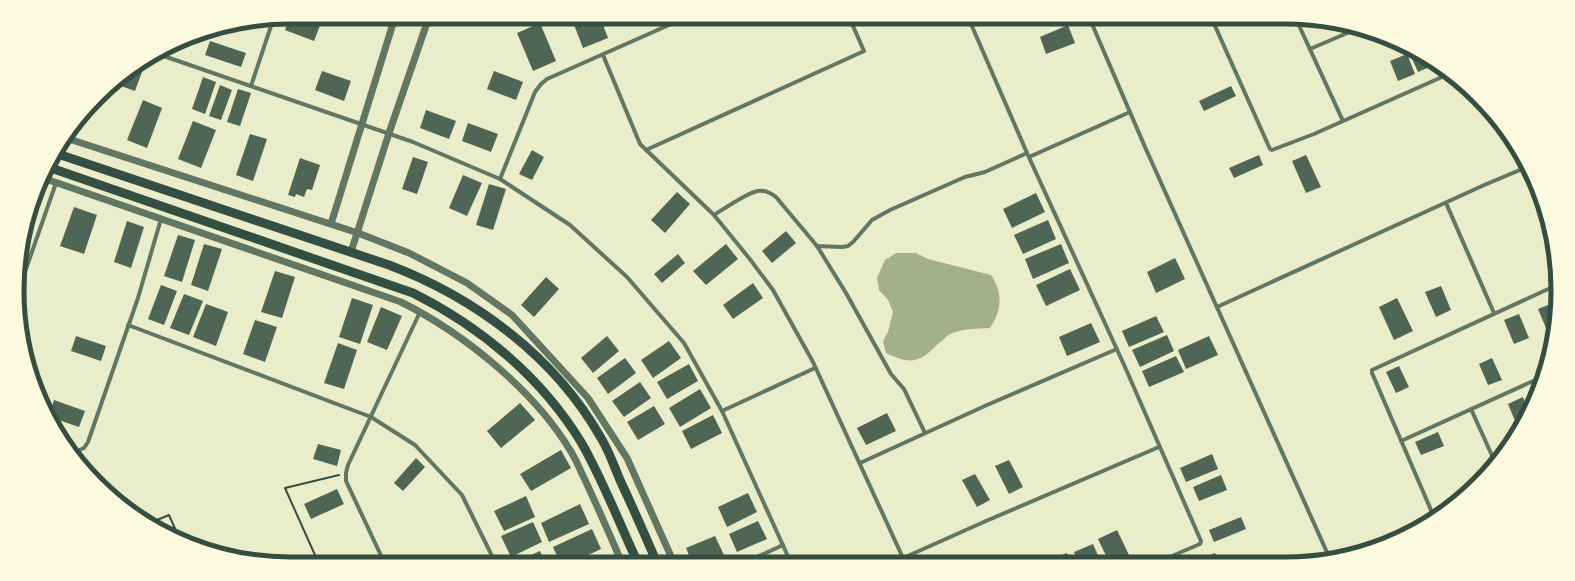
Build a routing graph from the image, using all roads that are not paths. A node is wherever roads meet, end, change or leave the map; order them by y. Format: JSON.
{"nodes":[{"id":1,"x":393,"y":24,"type":"edge"},
{"id":2,"x":427,"y":24,"type":"edge"},
{"id":3,"x":672,"y":24,"type":"edge"},
{"id":4,"x":852,"y":24,"type":"edge"},
{"id":5,"x":971,"y":24,"type":"edge"},
{"id":6,"x":1092,"y":24,"type":"edge"},
{"id":7,"x":1214,"y":24,"type":"edge"},
{"id":8,"x":271,"y":25,"type":"edge"},
{"id":9,"x":1299,"y":25,"type":"edge"},
{"id":10,"x":1349,"y":32,"type":"edge"},
{"id":11,"x":1310,"y":49,"type":"junction"},
{"id":12,"x":603,"y":55,"type":"junction"},
{"id":13,"x":164,"y":56,"type":"edge"},
{"id":14,"x":1444,"y":77,"type":"edge"},
{"id":15,"x":251,"y":86,"type":"junction"},
{"id":16,"x":1130,"y":112,"type":"junction"},
{"id":17,"x":1343,"y":121,"type":"junction"},
{"id":18,"x":365,"y":126,"type":"junction"},
{"id":19,"x":389,"y":133,"type":"junction"},
{"id":20,"x":71,"y":140,"type":"edge"},
{"id":21,"x":646,"y":150,"type":"junction"},
{"id":22,"x":61,"y":155,"type":"edge"},
{"id":23,"x":1028,"y":155,"type":"junction"},
{"id":24,"x":53,"y":169,"type":"edge"},
{"id":25,"x":1522,"y":169,"type":"edge"},
{"id":26,"x":500,"y":179,"type":"junction"},
{"id":27,"x":48,"y":180,"type":"edge"},
{"id":28,"x":56,"y":183,"type":"junction"},
{"id":29,"x":1446,"y":203,"type":"junction"},
{"id":30,"x":714,"y":215,"type":"junction"},
{"id":31,"x":161,"y":219,"type":"junction"},
{"id":32,"x":331,"y":224,"type":"junction"},
{"id":33,"x":358,"y":233,"type":"junction"},
{"id":34,"x":817,"y":246,"type":"junction"},
{"id":35,"x":351,"y":252,"type":"junction"},
{"id":36,"x":25,"y":271,"type":"edge"},
{"id":37,"x":1551,"y":288,"type":"edge"},
{"id":38,"x":1217,"y":307,"type":"junction"},
{"id":39,"x":420,"y":312,"type":"junction"},
{"id":40,"x":1494,"y":313,"type":"junction"},
{"id":41,"x":128,"y":326,"type":"junction"},
{"id":42,"x":1117,"y":349,"type":"junction"},
{"id":43,"x":816,"y":368,"type":"junction"},
{"id":44,"x":1536,"y":380,"type":"edge"},
{"id":45,"x":1471,"y":409,"type":"junction"},
{"id":46,"x":722,"y":411,"type":"junction"},
{"id":47,"x":371,"y":417,"type":"junction"},
{"id":48,"x":925,"y":433,"type":"junction"},
{"id":49,"x":1401,"y":441,"type":"junction"},
{"id":50,"x":1159,"y":447,"type":"junction"},
{"id":51,"x":78,"y":451,"type":"edge"},
{"id":52,"x":1493,"y":457,"type":"edge"},
{"id":53,"x":860,"y":463,"type":"junction"},
{"id":54,"x":1432,"y":513,"type":"edge"},
{"id":55,"x":783,"y":545,"type":"junction"},
{"id":56,"x":1328,"y":553,"type":"edge"},
{"id":57,"x":619,"y":556,"type":"edge"},
{"id":58,"x":381,"y":557,"type":"edge"},
{"id":59,"x":493,"y":557,"type":"edge"},
{"id":60,"x":635,"y":557,"type":"edge"},
{"id":61,"x":655,"y":557,"type":"edge"},
{"id":62,"x":671,"y":557,"type":"edge"},
{"id":63,"x":757,"y":557,"type":"edge"},
{"id":64,"x":788,"y":557,"type":"edge"},
{"id":65,"x":903,"y":557,"type":"edge"},
{"id":66,"x":905,"y":557,"type":"edge"},
{"id":67,"x":1169,"y":557,"type":"edge"}],
"edges":[{"from":1,"to":18,"type":"street"},
{"from":2,"to":19,"type":"street"},
{"from":3,"to":12,"type":"street"},
{"from":4,"to":21,"type":"street"},
{"from":5,"to":23,"type":"street"},
{"from":6,"to":16,"type":"street"},
{"from":7,"to":17,"type":"street"},
{"from":8,"to":15,"type":"street"},
{"from":9,"to":11,"type":"street"},
{"from":10,"to":11,"type":"street"},
{"from":11,"to":17,"type":"street"},
{"from":12,"to":21,"type":"street"},
{"from":12,"to":26,"type":"street"},
{"from":13,"to":15,"type":"street"},
{"from":14,"to":17,"type":"street"},
{"from":15,"to":18,"type":"street"},
{"from":16,"to":23,"type":"street"},
{"from":16,"to":38,"type":"street"},
{"from":18,"to":19,"type":"street"},
{"from":18,"to":32,"type":"street"},
{"from":19,"to":26,"type":"street"},
{"from":19,"to":33,"type":"street"},
{"from":20,"to":32,"type":"street"},
{"from":21,"to":30,"type":"street"},
{"from":22,"to":35,"type":"main road"},
{"from":23,"to":34,"type":"street"},
{"from":23,"to":42,"type":"street"},
{"from":24,"to":60,"type":"main road"},
{"from":25,"to":29,"type":"street"},
{"from":26,"to":46,"type":"street"},
{"from":27,"to":28,"type":"street"},
{"from":28,"to":31,"type":"street"},
{"from":28,"to":36,"type":"street"},
{"from":29,"to":38,"type":"street"},
{"from":29,"to":40,"type":"street"},
{"from":30,"to":34,"type":"street"},
{"from":30,"to":43,"type":"street"},
{"from":31,"to":39,"type":"street"},
{"from":31,"to":41,"type":"street"},
{"from":32,"to":33,"type":"street"},
{"from":33,"to":35,"type":"street"},
{"from":33,"to":62,"type":"street"},
{"from":34,"to":48,"type":"street"},
{"from":35,"to":61,"type":"main road"},
{"from":37,"to":40,"type":"street"},
{"from":38,"to":56,"type":"street"},
{"from":39,"to":47,"type":"street"},
{"from":39,"to":57,"type":"street"},
{"from":40,"to":49,"type":"street"},
{"from":41,"to":47,"type":"street"},
{"from":41,"to":51,"type":"street"},
{"from":42,"to":48,"type":"street"},
{"from":42,"to":50,"type":"street"},
{"from":43,"to":46,"type":"street"},
{"from":43,"to":53,"type":"street"},
{"from":44,"to":45,"type":"street"},
{"from":45,"to":49,"type":"street"},
{"from":45,"to":52,"type":"street"},
{"from":46,"to":55,"type":"street"},
{"from":47,"to":58,"type":"street"},
{"from":47,"to":59,"type":"street"},
{"from":48,"to":53,"type":"street"},
{"from":49,"to":54,"type":"street"},
{"from":50,"to":66,"type":"street"},
{"from":50,"to":67,"type":"street"},
{"from":53,"to":65,"type":"street"},
{"from":55,"to":63,"type":"street"},
{"from":55,"to":64,"type":"street"}]}
